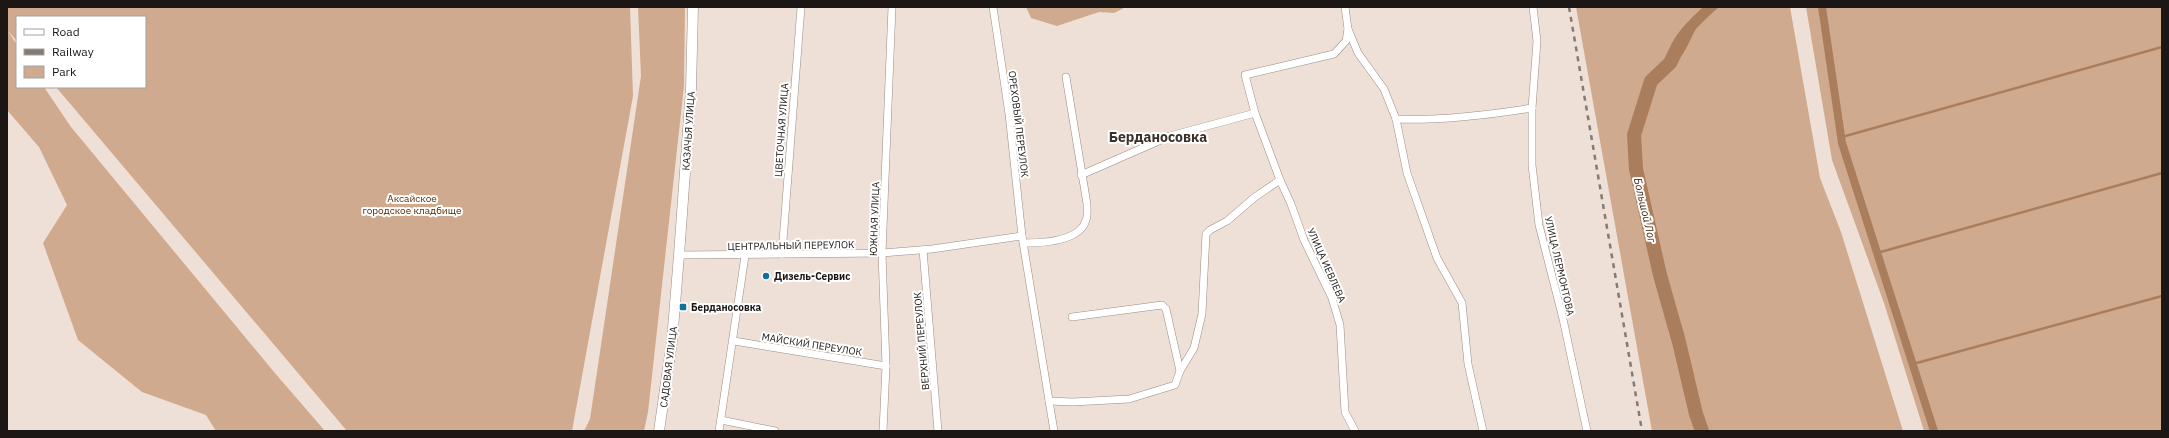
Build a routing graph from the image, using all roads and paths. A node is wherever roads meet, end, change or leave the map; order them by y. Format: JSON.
{"nodes":[{"id":1,"x":693,"y":7,"type":"edge"},
{"id":2,"x":801,"y":7,"type":"edge"},
{"id":3,"x":892,"y":7,"type":"edge"},
{"id":4,"x":993,"y":7,"type":"edge"},
{"id":5,"x":1345,"y":7,"type":"edge"},
{"id":6,"x":1533,"y":7,"type":"edge"},
{"id":7,"x":1348,"y":29,"type":"junction"},
{"id":8,"x":1066,"y":77,"type":"dead end"},
{"id":9,"x":1532,"y":108,"type":"junction"},
{"id":10,"x":1255,"y":113,"type":"junction"},
{"id":11,"x":1396,"y":119,"type":"junction"},
{"id":12,"x":1081,"y":175,"type":"junction"},
{"id":13,"x":1280,"y":180,"type":"junction"},
{"id":14,"x":1023,"y":240,"type":"junction"},
{"id":15,"x":923,"y":250,"type":"junction"},
{"id":16,"x":882,"y":253,"type":"junction"},
{"id":17,"x":782,"y":254,"type":"junction"},
{"id":18,"x":679,"y":255,"type":"junction"},
{"id":19,"x":745,"y":256,"type":"junction"},
{"id":20,"x":1072,"y":317,"type":"dead end"},
{"id":21,"x":734,"y":341,"type":"junction"},
{"id":22,"x":886,"y":366,"type":"junction"},
{"id":23,"x":1180,"y":371,"type":"junction"},
{"id":24,"x":1049,"y":401,"type":"junction"},
{"id":25,"x":721,"y":420,"type":"junction"},
{"id":26,"x":659,"y":431,"type":"edge"},
{"id":27,"x":719,"y":431,"type":"edge"},
{"id":28,"x":775,"y":431,"type":"edge"},
{"id":29,"x":883,"y":431,"type":"edge"},
{"id":30,"x":938,"y":431,"type":"edge"},
{"id":31,"x":1054,"y":431,"type":"edge"},
{"id":32,"x":1355,"y":431,"type":"edge"},
{"id":33,"x":1483,"y":431,"type":"edge"},
{"id":34,"x":1587,"y":431,"type":"edge"}],
"edges":[{"from":1,"to":18,"type":"main road","name":"КАЗАЧЬЯ УЛИЦА"},
{"from":2,"to":17,"type":"street","name":"ЦВЕТОЧНАЯ УЛИЦА"},
{"from":3,"to":16,"type":"street","name":"ЮЖНАЯ УЛИЦА"},
{"from":4,"to":14,"type":"street","name":"ОРЕХОВЫЙ ПЕРЕУЛОК"},
{"from":5,"to":7,"type":"street"},
{"from":6,"to":9,"type":"street","name":"УЛИЦА ЛЕРМОНТОВА"},
{"from":7,"to":10,"type":"street","name":"УЛИЦА ИЕВЛЕВА"},
{"from":7,"to":11,"type":"street"},
{"from":8,"to":12,"type":"street"},
{"from":9,"to":11,"type":"street"},
{"from":9,"to":34,"type":"street","name":"УЛИЦА ЛЕРМОНТОВА"},
{"from":10,"to":12,"type":"street"},
{"from":10,"to":13,"type":"street","name":"УЛИЦА ИЕВЛЕВА"},
{"from":11,"to":33,"type":"street"},
{"from":12,"to":14,"type":"street"},
{"from":13,"to":23,"type":"street"},
{"from":13,"to":32,"type":"street","name":"УЛИЦА ИЕВЛЕВА"},
{"from":14,"to":15,"type":"street","name":"ЦЕНТРАЛЬНЫЙ ПЕРЕУЛОК"},
{"from":14,"to":24,"type":"street","name":"ОРЕХОВЫЙ ПЕРЕУЛОК"},
{"from":15,"to":16,"type":"street","name":"ЦЕНТРАЛЬНЫЙ ПЕРЕУЛОК"},
{"from":15,"to":30,"type":"street","name":"ВЕРХНИЙ ПЕРЕУЛОК"},
{"from":16,"to":17,"type":"street","name":"ЦЕНТРАЛЬНЫЙ ПЕРЕУЛОК"},
{"from":16,"to":22,"type":"street","name":"ЮЖНАЯ УЛИЦА"},
{"from":17,"to":19,"type":"street","name":"ЦЕНТРАЛЬНЫЙ ПЕРЕУЛОК"},
{"from":18,"to":19,"type":"street","name":"ЦЕНТРАЛЬНЫЙ ПЕРЕУЛОК"},
{"from":18,"to":26,"type":"main road","name":"САДОВАЯ УЛИЦА"},
{"from":19,"to":21,"type":"street"},
{"from":20,"to":23,"type":"street"},
{"from":21,"to":22,"type":"street","name":"МАЙСКИЙ ПЕРЕУЛОК"},
{"from":21,"to":25,"type":"street"},
{"from":22,"to":29,"type":"street","name":"ЮЖНАЯ УЛИЦА"},
{"from":23,"to":24,"type":"street"},
{"from":24,"to":31,"type":"street","name":"ОРЕХОВЫЙ ПЕРЕУЛОК"},
{"from":25,"to":27,"type":"street"},
{"from":25,"to":28,"type":"street"}]}
